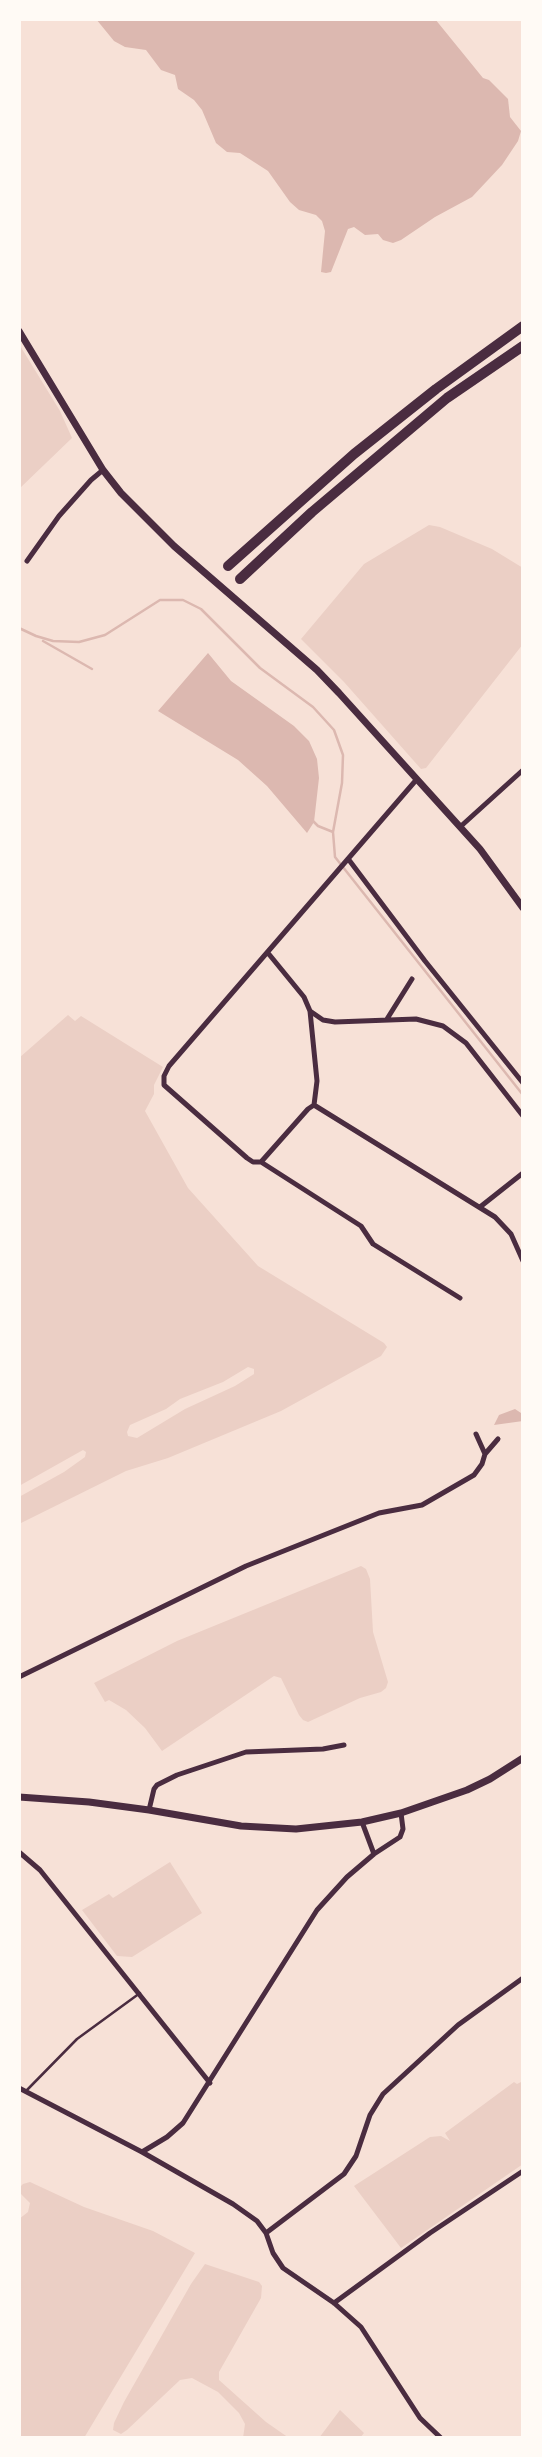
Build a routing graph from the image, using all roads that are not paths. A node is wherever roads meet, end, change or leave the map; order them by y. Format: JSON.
{"nodes":[{"id":1,"x":523,"y":326,"type":"edge"},
{"id":2,"x":19,"y":331,"type":"edge"},
{"id":3,"x":523,"y":346,"type":"edge"},
{"id":4,"x":100,"y":473,"type":"junction"},
{"id":5,"x":27,"y":561,"type":"dead end"},
{"id":6,"x":228,"y":566,"type":"dead end"},
{"id":7,"x":240,"y":579,"type":"dead end"},
{"id":8,"x":523,"y":769,"type":"edge"},
{"id":9,"x":417,"y":779,"type":"junction"},
{"id":10,"x":460,"y":827,"type":"junction"},
{"id":11,"x":348,"y":861,"type":"junction"},
{"id":12,"x":523,"y":908,"type":"edge"},
{"id":13,"x":268,"y":953,"type":"junction"},
{"id":14,"x":412,"y":979,"type":"dead end"},
{"id":15,"x":310,"y":1011,"type":"junction"},
{"id":16,"x":387,"y":1019,"type":"junction"},
{"id":17,"x":523,"y":1083,"type":"edge"},
{"id":18,"x":314,"y":1105,"type":"junction"},
{"id":19,"x":523,"y":1116,"type":"edge"},
{"id":20,"x":261,"y":1162,"type":"junction"},
{"id":21,"x":523,"y":1173,"type":"edge"},
{"id":22,"x":480,"y":1207,"type":"junction"},
{"id":23,"x":523,"y":1261,"type":"edge"},
{"id":24,"x":460,"y":1298,"type":"dead end"},
{"id":25,"x":476,"y":1434,"type":"dead end"},
{"id":26,"x":499,"y":1439,"type":"dead end"},
{"id":27,"x":485,"y":1454,"type":"junction"},
{"id":28,"x":19,"y":1677,"type":"edge"},
{"id":29,"x":344,"y":1745,"type":"dead end"},
{"id":30,"x":523,"y":1758,"type":"edge"},
{"id":31,"x":19,"y":1797,"type":"edge"},
{"id":32,"x":149,"y":1810,"type":"junction"},
{"id":33,"x":401,"y":1813,"type":"junction"},
{"id":34,"x":362,"y":1822,"type":"junction"},
{"id":35,"x":19,"y":1852,"type":"edge"},
{"id":36,"x":374,"y":1854,"type":"junction"},
{"id":37,"x":523,"y":1978,"type":"edge"},
{"id":38,"x":139,"y":1993,"type":"junction"},
{"id":39,"x":210,"y":2082,"type":"junction"},
{"id":40,"x":22,"y":2090,"type":"edge"},
{"id":41,"x":142,"y":2152,"type":"junction"},
{"id":42,"x":523,"y":2171,"type":"edge"},
{"id":43,"x":266,"y":2233,"type":"junction"},
{"id":44,"x":334,"y":2304,"type":"junction"},
{"id":45,"x":441,"y":2438,"type":"edge"}],
"edges":[{"from":1,"to":6,"type":"highway"},
{"from":2,"to":4,"type":"street"},
{"from":3,"to":7,"type":"highway"},
{"from":4,"to":5,"type":"street"},
{"from":4,"to":9,"type":"street"},
{"from":8,"to":10,"type":"street"},
{"from":9,"to":10,"type":"street"},
{"from":9,"to":11,"type":"street"},
{"from":10,"to":12,"type":"street"},
{"from":11,"to":13,"type":"street"},
{"from":11,"to":17,"type":"street"},
{"from":13,"to":15,"type":"street"},
{"from":13,"to":20,"type":"street"},
{"from":14,"to":16,"type":"street"},
{"from":15,"to":16,"type":"street"},
{"from":15,"to":18,"type":"street"},
{"from":16,"to":19,"type":"street"},
{"from":18,"to":20,"type":"street"},
{"from":18,"to":22,"type":"street"},
{"from":20,"to":24,"type":"street"},
{"from":21,"to":22,"type":"street"},
{"from":22,"to":23,"type":"street"},
{"from":25,"to":27,"type":"street"},
{"from":26,"to":27,"type":"street"},
{"from":27,"to":28,"type":"street"},
{"from":29,"to":32,"type":"street"},
{"from":30,"to":33,"type":"street"},
{"from":31,"to":32,"type":"street"},
{"from":32,"to":34,"type":"street"},
{"from":33,"to":34,"type":"street"},
{"from":33,"to":36,"type":"street"},
{"from":34,"to":36,"type":"street"},
{"from":35,"to":38,"type":"street"},
{"from":36,"to":39,"type":"street"},
{"from":37,"to":43,"type":"street"},
{"from":38,"to":39,"type":"street"},
{"from":38,"to":40,"type":"lane"},
{"from":39,"to":41,"type":"street"},
{"from":40,"to":41,"type":"street"},
{"from":41,"to":43,"type":"street"},
{"from":42,"to":44,"type":"street"},
{"from":43,"to":44,"type":"street"},
{"from":44,"to":45,"type":"street"}]}
